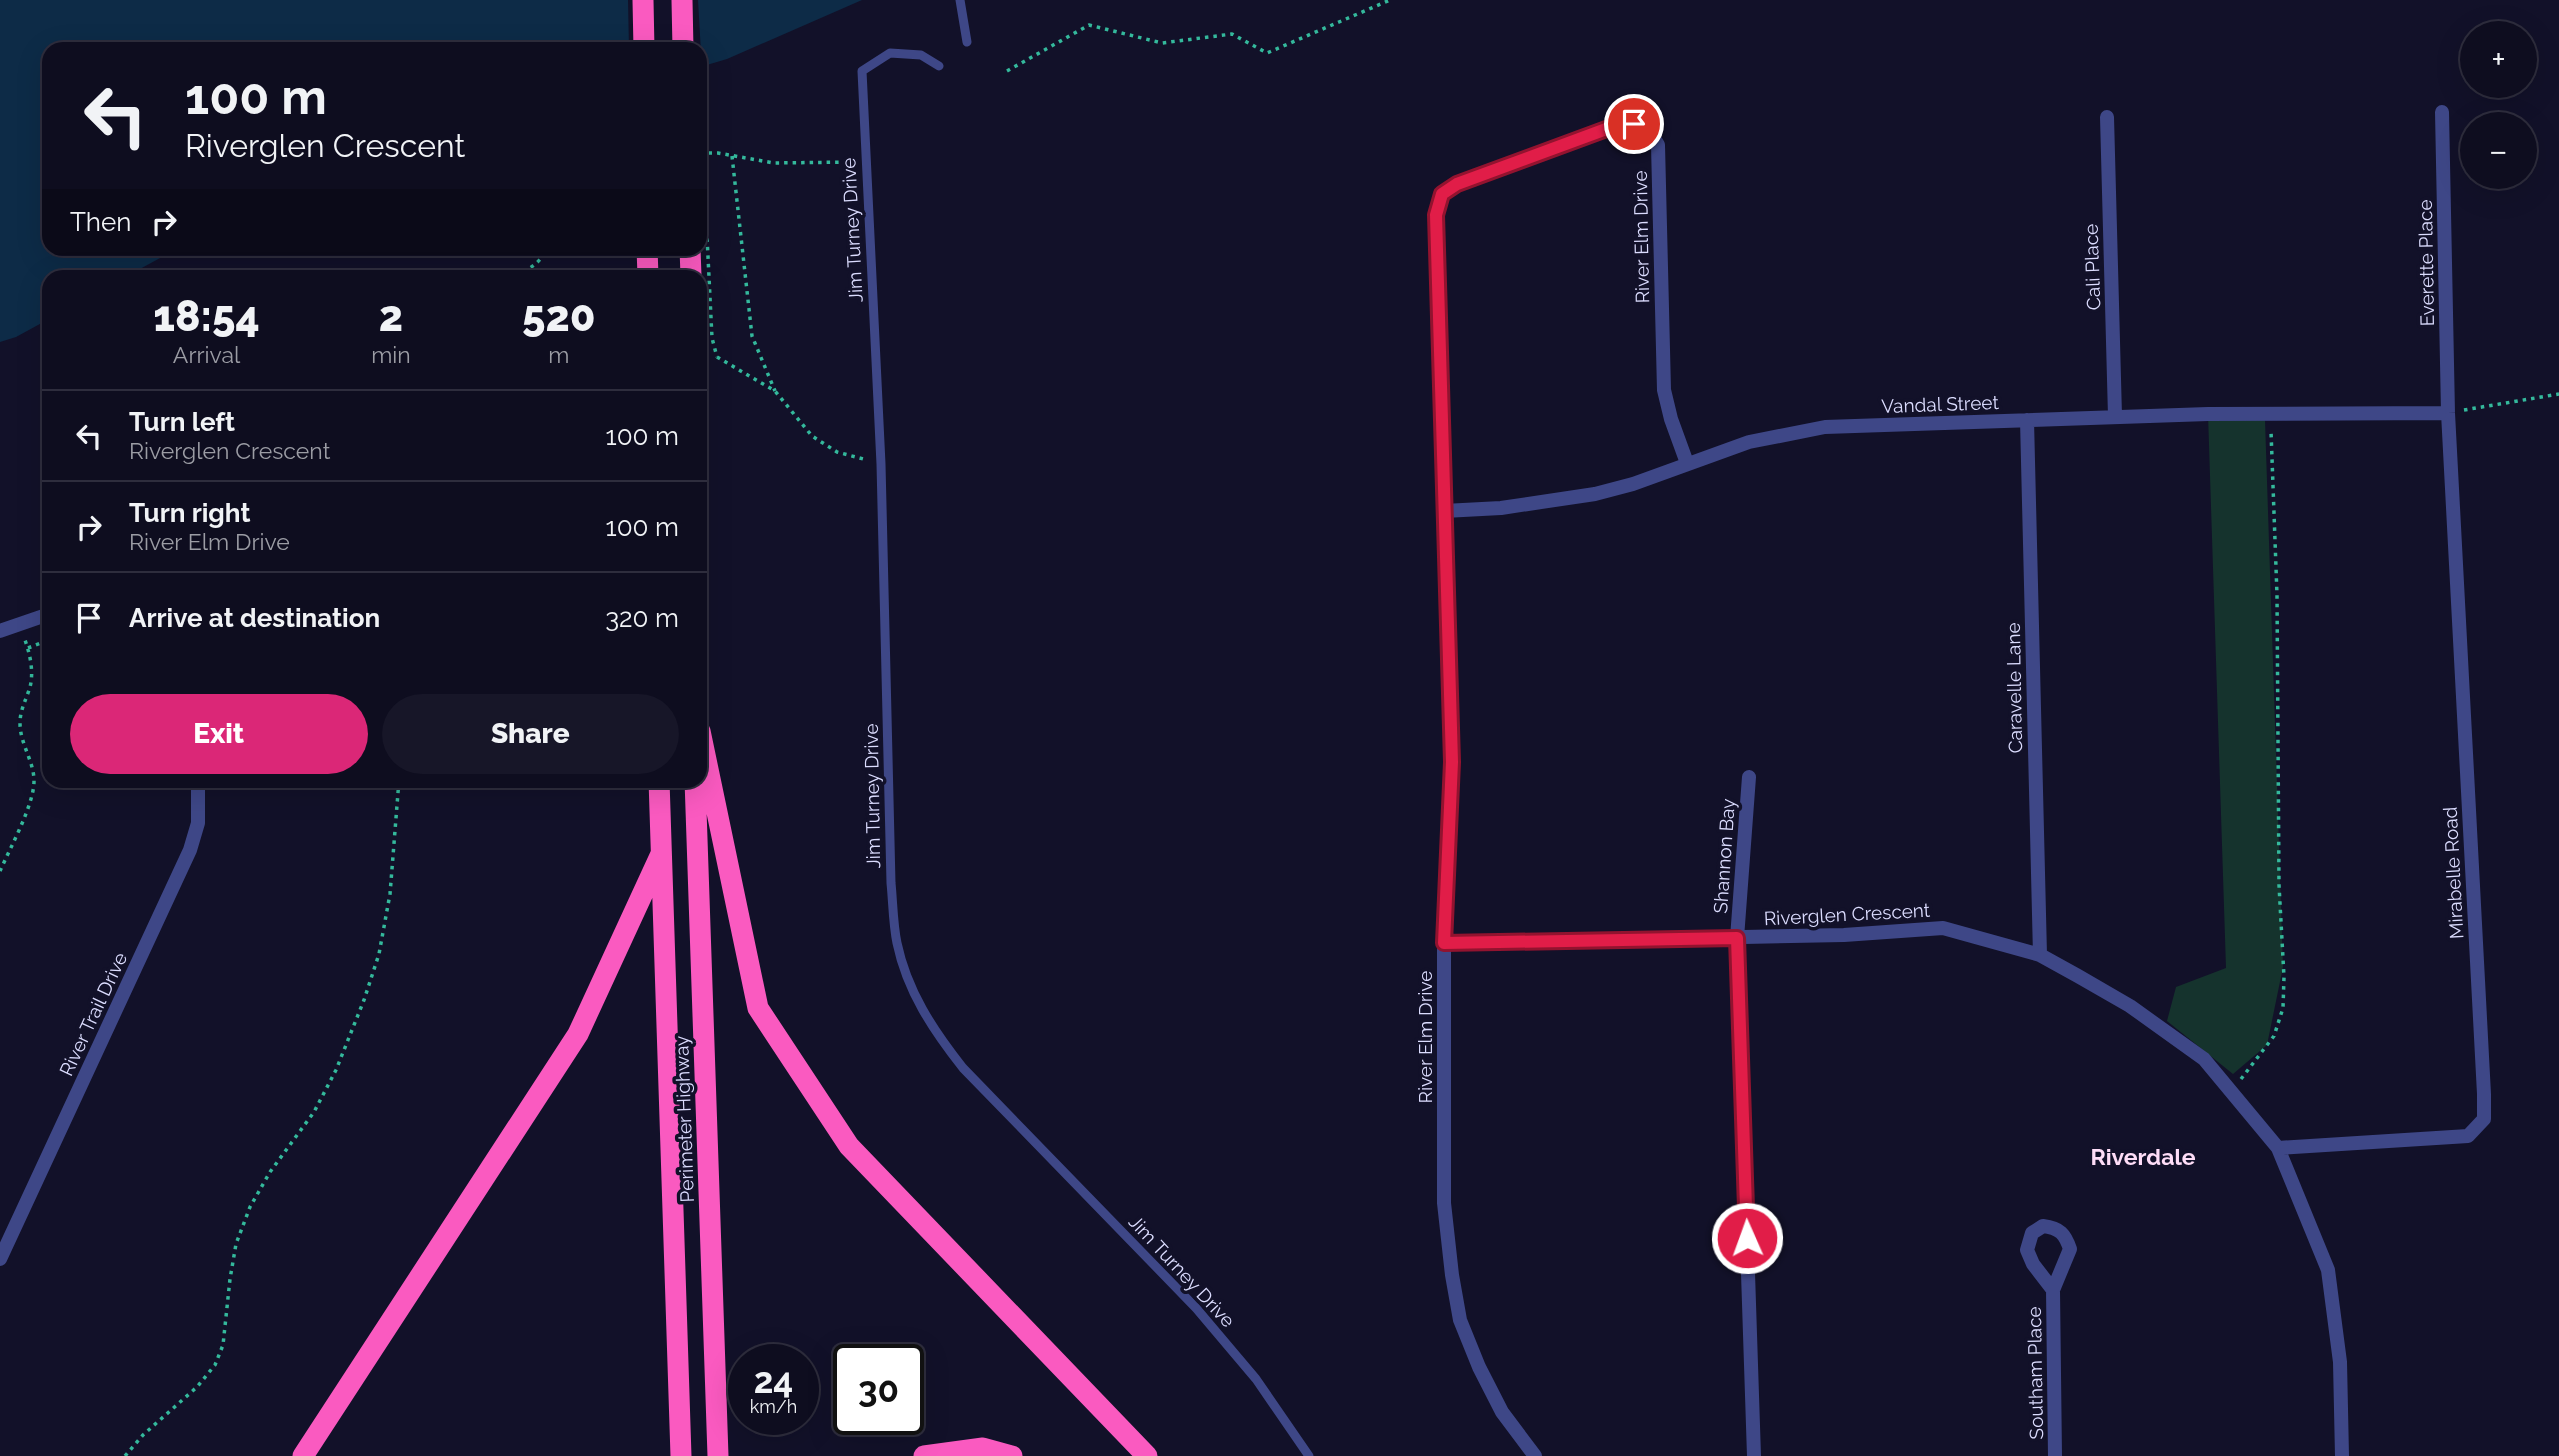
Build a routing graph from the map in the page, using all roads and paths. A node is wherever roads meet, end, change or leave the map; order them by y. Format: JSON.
{"nodes":[{"id":1,"x":643,"y":0,"type":"edge"},
{"id":2,"x":682,"y":0,"type":"edge"},
{"id":3,"x":960,"y":0,"type":"edge"},
{"id":4,"x":1390,"y":0,"type":"edge"},
{"id":5,"x":967,"y":41,"type":"dead end"},
{"id":6,"x":644,"y":42,"type":"edge"},
{"id":7,"x":683,"y":42,"type":"edge"},
{"id":8,"x":939,"y":66,"type":"dead end"},
{"id":9,"x":1007,"y":71,"type":"dead end"},
{"id":10,"x":2442,"y":112,"type":"dead end"},
{"id":11,"x":2107,"y":117,"type":"dead end"},
{"id":12,"x":707,"y":154,"type":"edge"},
{"id":13,"x":732,"y":156,"type":"junction"},
{"id":14,"x":866,"y":162,"type":"junction"},
{"id":15,"x":707,"y":236,"type":"edge"},
{"id":16,"x":545,"y":256,"type":"edge"},
{"id":17,"x":526,"y":270,"type":"edge"},
{"id":18,"x":775,"y":391,"type":"junction"},
{"id":19,"x":2559,"y":394,"type":"edge"},
{"id":20,"x":2271,"y":413,"type":"junction"},
{"id":21,"x":2448,"y":413,"type":"junction"},
{"id":22,"x":2115,"y":416,"type":"junction"},
{"id":23,"x":2027,"y":420,"type":"junction"},
{"id":24,"x":1686,"y":463,"type":"junction"},
{"id":25,"x":881,"y":464,"type":"junction"},
{"id":26,"x":1444,"y":511,"type":"junction"},
{"id":27,"x":42,"y":617,"type":"edge"},
{"id":28,"x":19,"y":625,"type":"junction"},
{"id":29,"x":0,"y":631,"type":"edge"},
{"id":30,"x":42,"y":643,"type":"edge"},
{"id":31,"x":28,"y":648,"type":"junction"},
{"id":32,"x":707,"y":764,"type":"edge"},
{"id":33,"x":1749,"y":777,"type":"dead end"},
{"id":34,"x":198,"y":788,"type":"edge"},
{"id":35,"x":398,"y":788,"type":"edge"},
{"id":36,"x":659,"y":788,"type":"edge"},
{"id":37,"x":695,"y":788,"type":"edge"},
{"id":38,"x":661,"y":854,"type":"junction"},
{"id":39,"x":0,"y":872,"type":"edge"},
{"id":40,"x":1737,"y":938,"type":"junction"},
{"id":41,"x":1444,"y":943,"type":"junction"},
{"id":42,"x":2040,"y":955,"type":"junction"},
{"id":43,"x":2229,"y":1089,"type":"junction"},
{"id":44,"x":2278,"y":1148,"type":"junction"},
{"id":45,"x":0,"y":1259,"type":"edge"},
{"id":46,"x":2053,"y":1290,"type":"dead end"},
{"id":47,"x":125,"y":1456,"type":"edge"},
{"id":48,"x":303,"y":1456,"type":"edge"},
{"id":49,"x":681,"y":1456,"type":"edge"},
{"id":50,"x":718,"y":1456,"type":"edge"},
{"id":51,"x":923,"y":1456,"type":"edge"},
{"id":52,"x":1012,"y":1456,"type":"edge"},
{"id":53,"x":1147,"y":1456,"type":"edge"},
{"id":54,"x":1309,"y":1456,"type":"edge"},
{"id":55,"x":1535,"y":1456,"type":"edge"},
{"id":56,"x":1754,"y":1456,"type":"edge"},
{"id":57,"x":2055,"y":1456,"type":"edge"},
{"id":58,"x":2342,"y":1456,"type":"edge"}],
"edges":[{"from":1,"to":6,"type":"highway"},
{"from":2,"to":7,"type":"highway"},
{"from":3,"to":5,"type":"lane"},
{"from":4,"to":9,"type":"path"},
{"from":8,"to":14,"type":"lane","name":"Jim Turney Drive"},
{"from":10,"to":21,"type":"street","name":"Everette Place"},
{"from":11,"to":22,"type":"street","name":"Cali Place"},
{"from":12,"to":13,"type":"path"},
{"from":13,"to":14,"type":"path"},
{"from":13,"to":18,"type":"path"},
{"from":14,"to":25,"type":"lane","name":"Jim Turney Drive"},
{"from":15,"to":18,"type":"path","bridge":true},
{"from":16,"to":17,"type":"path"},
{"from":18,"to":25,"type":"path"},
{"from":19,"to":21,"type":"path"},
{"from":20,"to":21,"type":"street","name":"Vandal Street"},
{"from":20,"to":22,"type":"street","name":"Vandal Street"},
{"from":20,"to":43,"type":"path"},
{"from":21,"to":44,"type":"street","name":"Mirabelle Road"},
{"from":22,"to":23,"type":"street","name":"Vandal Street"},
{"from":23,"to":24,"type":"street","name":"Vandal Street"},
{"from":23,"to":42,"type":"street","name":"Caravelle Lane"},
{"from":24,"to":26,"type":"street","name":"Vandal Street"},
{"from":24,"to":26,"type":"street","name":"River Elm Drive"},
{"from":25,"to":54,"type":"lane","name":"Jim Turney Drive"},
{"from":26,"to":41,"type":"street","name":"River Elm Drive"},
{"from":27,"to":28,"type":"street"},
{"from":28,"to":29,"type":"street"},
{"from":28,"to":31,"type":"path"},
{"from":30,"to":31,"type":"path"},
{"from":31,"to":39,"type":"path"},
{"from":32,"to":53,"type":"highway"},
{"from":33,"to":40,"type":"street","name":"Shannon Bay"},
{"from":34,"to":45,"type":"street","name":"River Trail Drive"},
{"from":35,"to":47,"type":"path"},
{"from":36,"to":38,"type":"highway","name":"Perimeter Highway"},
{"from":37,"to":50,"type":"highway","name":"Perimeter Highway"},
{"from":38,"to":48,"type":"highway"},
{"from":38,"to":49,"type":"highway","name":"Perimeter Highway"},
{"from":40,"to":41,"type":"street","name":"Riverglen Crescent"},
{"from":40,"to":42,"type":"street","name":"Riverglen Crescent"},
{"from":40,"to":56,"type":"street"},
{"from":41,"to":55,"type":"street","name":"River Elm Drive"},
{"from":42,"to":43,"type":"street","name":"Riverglen Crescent"},
{"from":43,"to":44,"type":"street","name":"Riverglen Crescent"},
{"from":44,"to":58,"type":"street","name":"Riverglen Crescent"},
{"from":46,"to":57,"type":"street","name":"Southam Place"},
{"from":51,"to":52,"type":"highway"}]}
